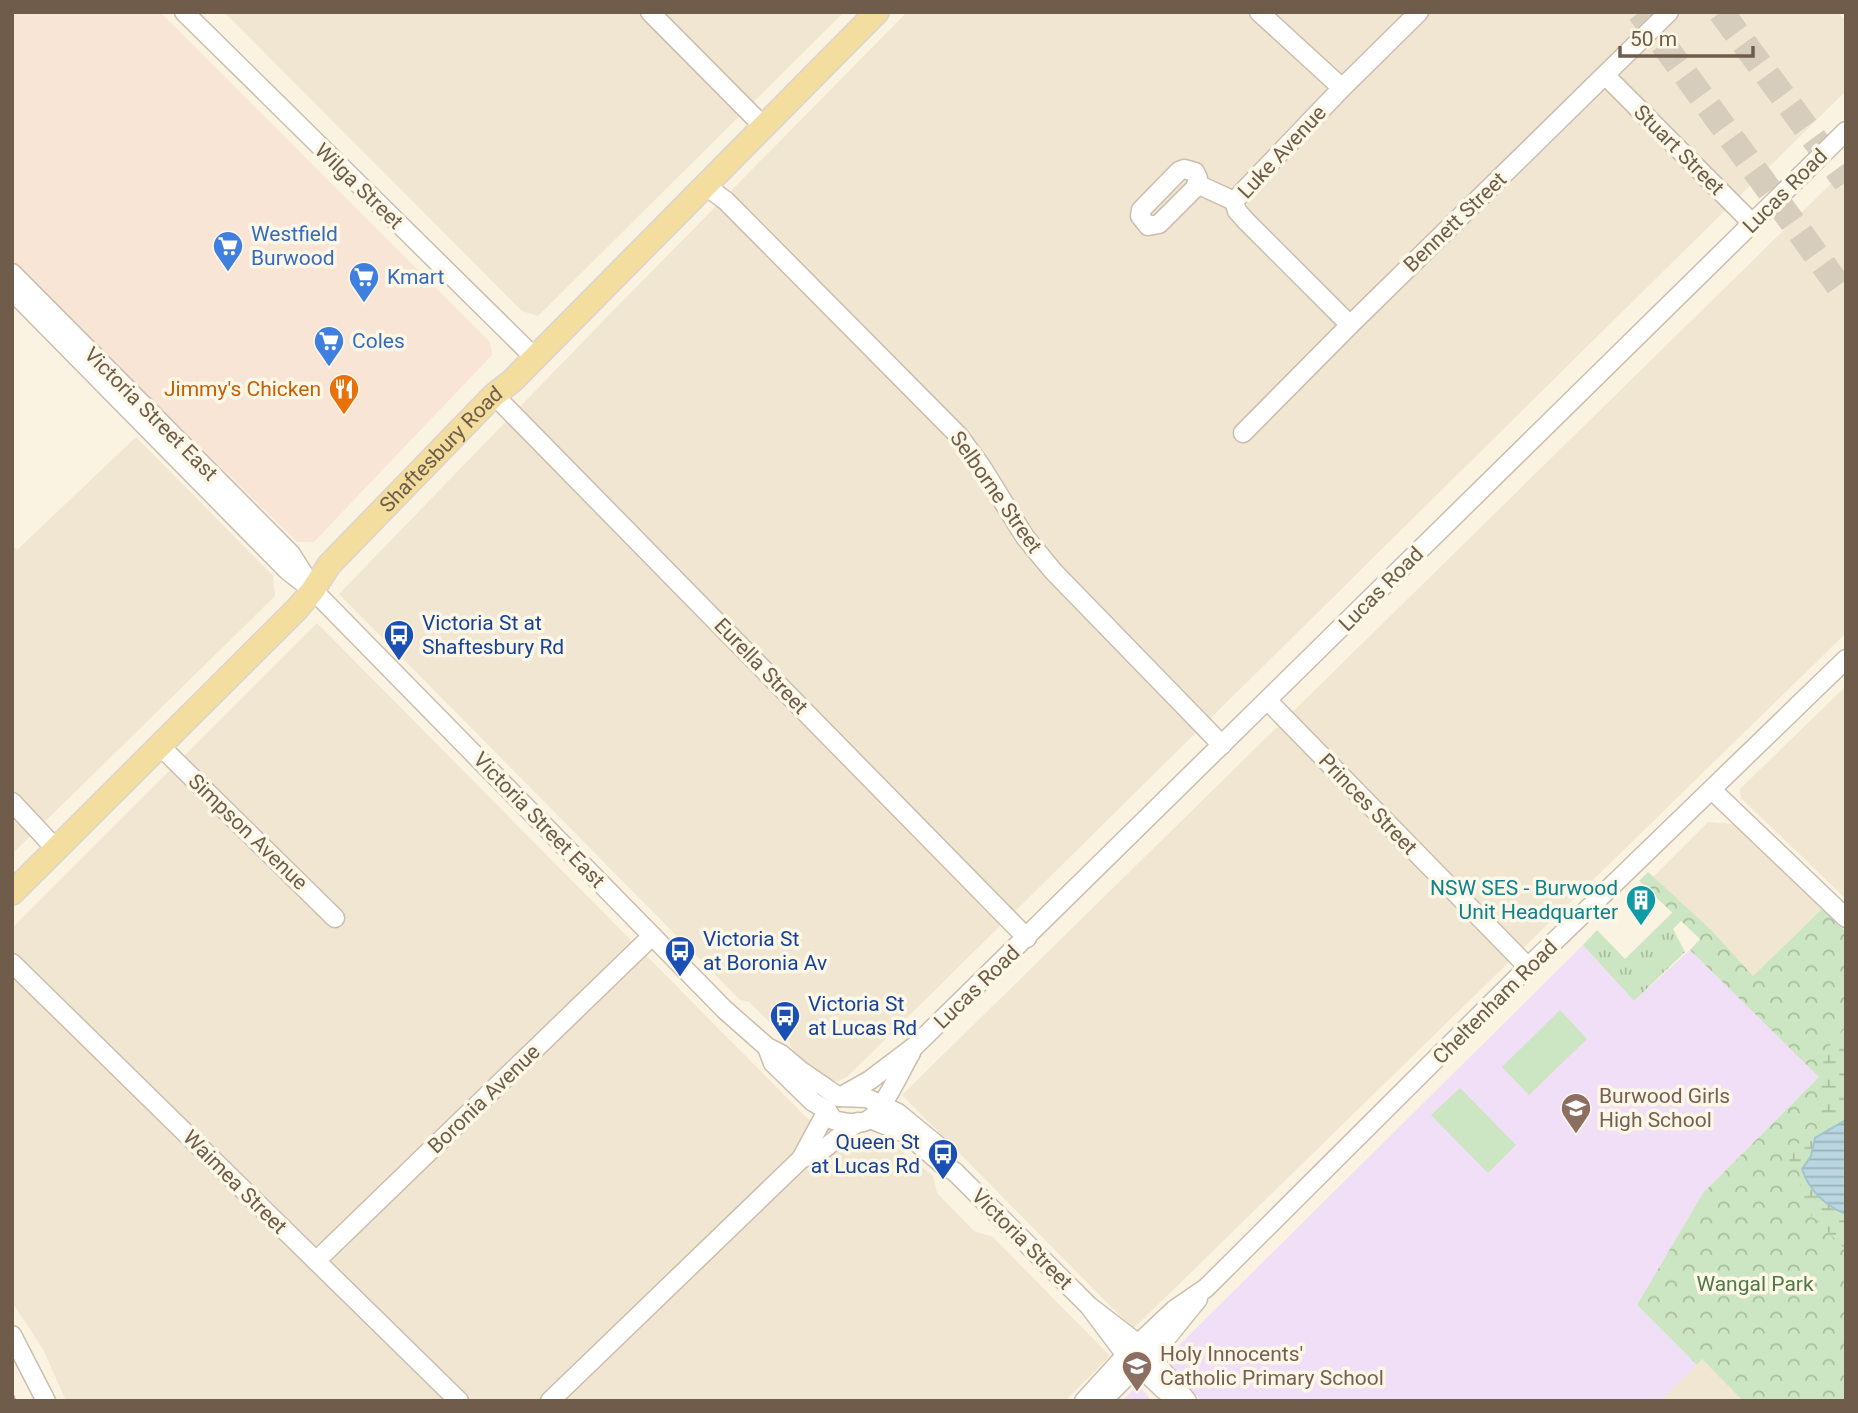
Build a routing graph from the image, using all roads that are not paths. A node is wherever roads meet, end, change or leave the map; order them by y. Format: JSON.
{"nodes":[{"id":1,"x":184,"y":12,"type":"edge"},
{"id":2,"x":650,"y":12,"type":"edge"},
{"id":3,"x":877,"y":12,"type":"edge"},
{"id":4,"x":1259,"y":12,"type":"edge"},
{"id":5,"x":1419,"y":12,"type":"edge"},
{"id":6,"x":1669,"y":12,"type":"edge"},
{"id":7,"x":1606,"y":76,"type":"junction"},
{"id":8,"x":1342,"y":88,"type":"junction"},
{"id":9,"x":764,"y":127,"type":"junction"},
{"id":10,"x":1846,"y":131,"type":"edge"},
{"id":11,"x":1197,"y":184,"type":"dead end"},
{"id":12,"x":705,"y":185,"type":"junction"},
{"id":13,"x":1234,"y":201,"type":"junction"},
{"id":14,"x":1752,"y":223,"type":"junction"},
{"id":15,"x":12,"y":273,"type":"edge"},
{"id":16,"x":12,"y":291,"type":"edge"},
{"id":17,"x":1350,"y":325,"type":"junction"},
{"id":18,"x":535,"y":358,"type":"junction"},
{"id":19,"x":495,"y":395,"type":"junction"},
{"id":20,"x":1243,"y":433,"type":"dead end"},
{"id":21,"x":313,"y":590,"type":"junction"},
{"id":22,"x":1846,"y":659,"type":"edge"},
{"id":23,"x":1268,"y":701,"type":"junction"},
{"id":24,"x":160,"y":746,"type":"junction"},
{"id":25,"x":1222,"y":746,"type":"junction"},
{"id":26,"x":1712,"y":790,"type":"junction"},
{"id":27,"x":12,"y":802,"type":"edge"},
{"id":28,"x":56,"y":849,"type":"junction"},
{"id":29,"x":12,"y":892,"type":"edge"},
{"id":30,"x":335,"y":918,"type":"dead end"},
{"id":31,"x":1846,"y":918,"type":"edge"},
{"id":32,"x":652,"y":936,"type":"junction"},
{"id":33,"x":1027,"y":938,"type":"junction"},
{"id":34,"x":12,"y":963,"type":"edge"},
{"id":35,"x":1528,"y":967,"type":"junction"},
{"id":36,"x":915,"y":1046,"type":"junction"},
{"id":37,"x":833,"y":1104,"type":"junction"},
{"id":38,"x":871,"y":1113,"type":"junction"},
{"id":39,"x":801,"y":1159,"type":"junction"},
{"id":40,"x":316,"y":1261,"type":"junction"},
{"id":41,"x":12,"y":1335,"type":"edge"},
{"id":42,"x":1139,"y":1356,"type":"junction"},
{"id":43,"x":46,"y":1401,"type":"edge"},
{"id":44,"x":460,"y":1401,"type":"edge"},
{"id":45,"x":550,"y":1401,"type":"edge"},
{"id":46,"x":1084,"y":1401,"type":"edge"},
{"id":47,"x":1102,"y":1401,"type":"edge"},
{"id":48,"x":1185,"y":1401,"type":"edge"}],
"edges":[{"from":1,"to":18,"type":"street","name":"Wilga Street"},
{"from":2,"to":9,"type":"street"},
{"from":3,"to":9,"type":"main road","name":"Shaftesbury Road"},
{"from":4,"to":8,"type":"street"},
{"from":5,"to":8,"type":"street","name":"Luke Avenue"},
{"from":6,"to":7,"type":"street","name":"Bennett Street"},
{"from":7,"to":14,"type":"street","name":"Stuart Street"},
{"from":7,"to":17,"type":"street","name":"Bennett Street"},
{"from":8,"to":13,"type":"street","name":"Luke Avenue"},
{"from":9,"to":12,"type":"main road","name":"Shaftesbury Road"},
{"from":10,"to":14,"type":"street","name":"Lucas Road"},
{"from":11,"to":13,"type":"street"},
{"from":12,"to":18,"type":"main road","name":"Shaftesbury Road"},
{"from":12,"to":25,"type":"street","name":"Selborne Street"},
{"from":13,"to":17,"type":"street","name":"Luke Avenue"},
{"from":14,"to":23,"type":"street","name":"Lucas Road"},
{"from":15,"to":21,"type":"street","name":"Victoria Street East"},
{"from":16,"to":21,"type":"street","name":"Victoria Street East"},
{"from":17,"to":20,"type":"street","name":"Bennett Street"},
{"from":18,"to":19,"type":"main road","name":"Shaftesbury Road"},
{"from":19,"to":21,"type":"main road","name":"Shaftesbury Road"},
{"from":19,"to":33,"type":"street","name":"Eurella Street"},
{"from":21,"to":24,"type":"main road","name":"Shaftesbury Road"},
{"from":21,"to":32,"type":"street","name":"Victoria Street East"},
{"from":22,"to":26,"type":"street","name":"Cheltenham Road"},
{"from":23,"to":25,"type":"street","name":"Lucas Road"},
{"from":23,"to":35,"type":"street","name":"Princes Street"},
{"from":24,"to":28,"type":"main road","name":"Shaftesbury Road"},
{"from":24,"to":30,"type":"street","name":"Simpson Avenue"},
{"from":25,"to":33,"type":"street","name":"Lucas Road"},
{"from":26,"to":31,"type":"street"},
{"from":26,"to":35,"type":"street","name":"Cheltenham Road"},
{"from":27,"to":28,"type":"street"},
{"from":28,"to":29,"type":"main road","name":"Shaftesbury Road"},
{"from":32,"to":37,"type":"street","name":"Victoria Street East"},
{"from":32,"to":40,"type":"street","name":"Boronia Avenue"},
{"from":33,"to":36,"type":"street","name":"Lucas Road"},
{"from":34,"to":40,"type":"street","name":"Waimea Street"},
{"from":35,"to":42,"type":"street","name":"Cheltenham Road"},
{"from":36,"to":37,"type":"street","name":"Lucas Road"},
{"from":36,"to":38,"type":"street","name":"Lucas Road"},
{"from":37,"to":38,"type":"street"},
{"from":37,"to":38,"type":"street"},
{"from":37,"to":39,"type":"street","name":"Lucas Road"},
{"from":38,"to":39,"type":"street","name":"Lucas Road"},
{"from":38,"to":42,"type":"street","name":"Victoria Street"},
{"from":39,"to":45,"type":"street","name":"Lucas Road"},
{"from":40,"to":44,"type":"street","name":"Waimea Street"},
{"from":41,"to":43,"type":"street"},
{"from":42,"to":46,"type":"street","name":"Cheltenham Road"},
{"from":42,"to":47,"type":"street","name":"Cheltenham Road"},
{"from":42,"to":48,"type":"street","name":"Victoria Street"}]}
